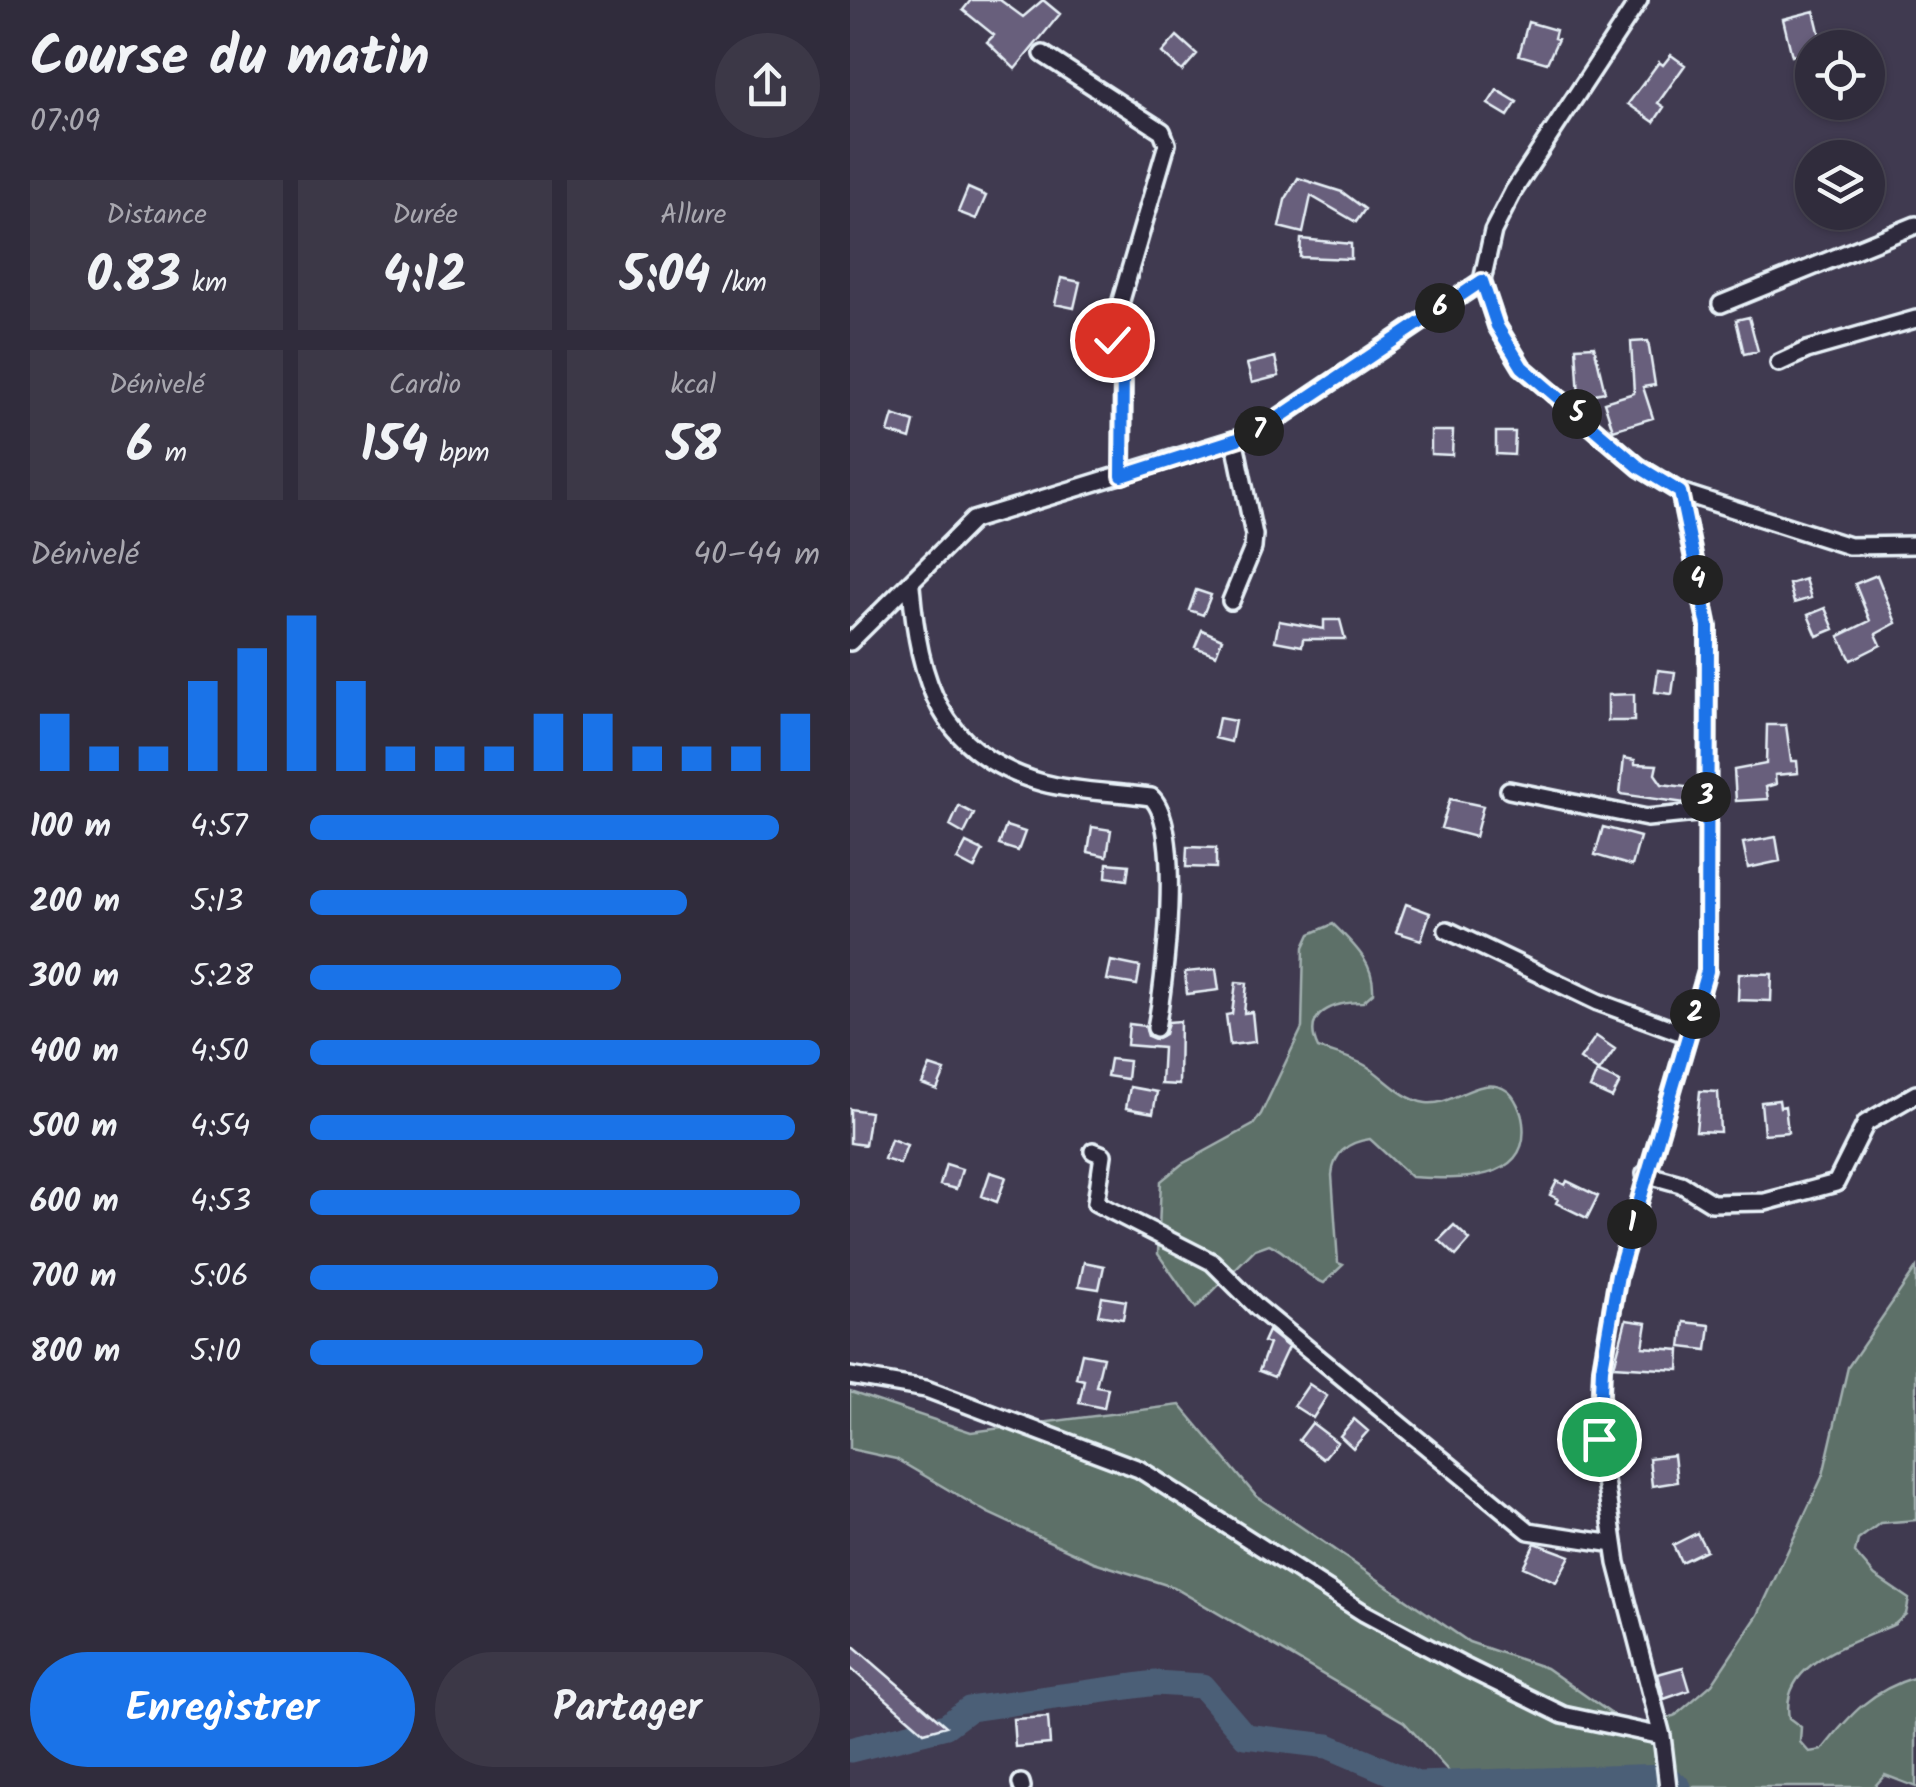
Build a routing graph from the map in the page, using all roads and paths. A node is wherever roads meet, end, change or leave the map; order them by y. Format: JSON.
{"nodes":[{"id":1,"x":1639,"y":0,"type":"edge"},
{"id":2,"x":1043,"y":54,"type":"dead end"},
{"id":3,"x":1916,"y":225,"type":"edge"},
{"id":4,"x":1482,"y":281,"type":"junction"},
{"id":5,"x":1720,"y":304,"type":"dead end"},
{"id":6,"x":1916,"y":318,"type":"edge"},
{"id":7,"x":1779,"y":362,"type":"dead end"},
{"id":8,"x":1235,"y":442,"type":"junction"},
{"id":9,"x":1122,"y":476,"type":"junction"},
{"id":10,"x":1680,"y":492,"type":"junction"},
{"id":11,"x":1916,"y":546,"type":"edge"},
{"id":12,"x":910,"y":586,"type":"junction"},
{"id":13,"x":1231,"y":602,"type":"dead end"},
{"id":14,"x":850,"y":642,"type":"edge"},
{"id":15,"x":1509,"y":790,"type":"dead end"},
{"id":16,"x":1706,"y":812,"type":"junction"},
{"id":17,"x":1446,"y":930,"type":"dead end"},
{"id":18,"x":1156,"y":1028,"type":"dead end"},
{"id":19,"x":1688,"y":1035,"type":"junction"},
{"id":20,"x":1916,"y":1094,"type":"edge"},
{"id":21,"x":1092,"y":1151,"type":"dead end"},
{"id":22,"x":1645,"y":1174,"type":"junction"},
{"id":23,"x":850,"y":1376,"type":"edge"},
{"id":24,"x":1614,"y":1544,"type":"junction"},
{"id":25,"x":1662,"y":1736,"type":"junction"},
{"id":26,"x":1668,"y":1787,"type":"edge"}],
"edges":[{"from":1,"to":4,"type":"street"},
{"from":2,"to":9,"type":"street"},
{"from":3,"to":5,"type":"street"},
{"from":4,"to":8,"type":"street"},
{"from":4,"to":10,"type":"street"},
{"from":6,"to":7,"type":"street"},
{"from":8,"to":9,"type":"street"},
{"from":8,"to":13,"type":"street"},
{"from":9,"to":12,"type":"street"},
{"from":10,"to":11,"type":"street"},
{"from":10,"to":16,"type":"street"},
{"from":12,"to":14,"type":"street"},
{"from":12,"to":18,"type":"street"},
{"from":15,"to":16,"type":"street"},
{"from":16,"to":19,"type":"street"},
{"from":17,"to":19,"type":"street"},
{"from":19,"to":22,"type":"street"},
{"from":20,"to":22,"type":"street"},
{"from":21,"to":24,"type":"street"},
{"from":22,"to":24,"type":"street"},
{"from":23,"to":25,"type":"street"},
{"from":24,"to":25,"type":"street"},
{"from":25,"to":26,"type":"street"}]}
